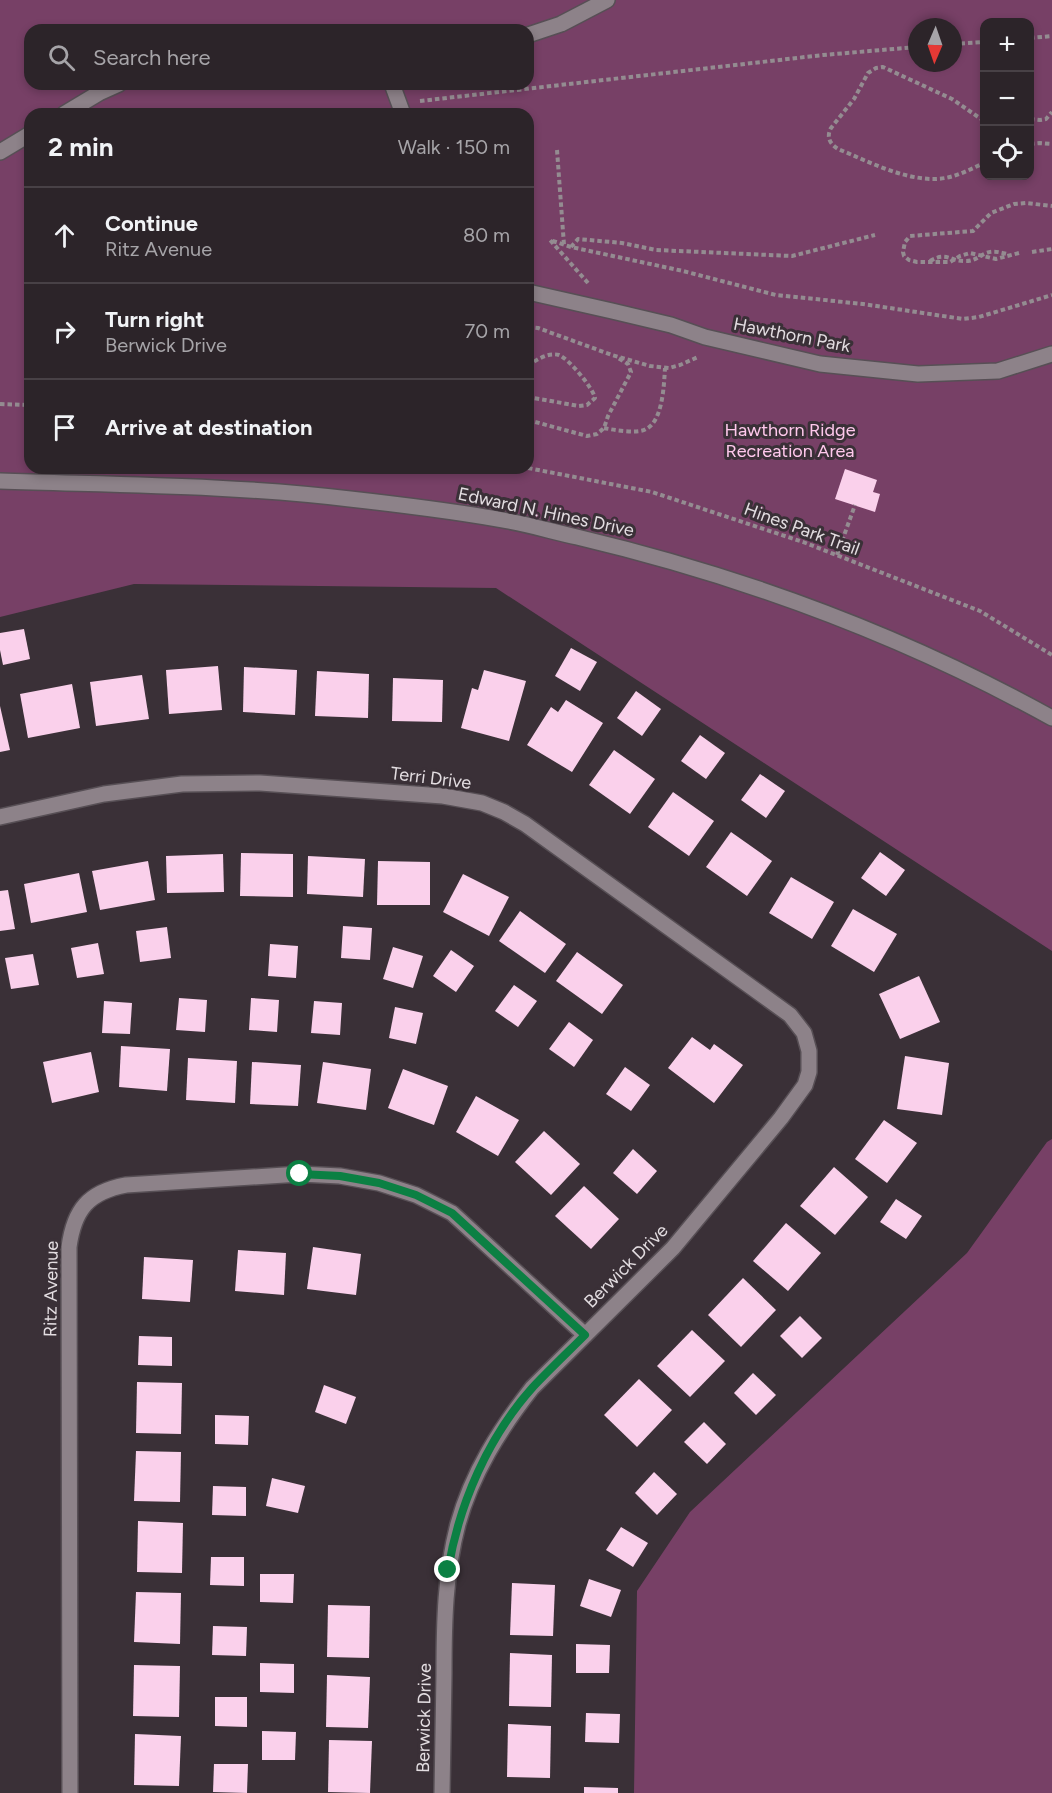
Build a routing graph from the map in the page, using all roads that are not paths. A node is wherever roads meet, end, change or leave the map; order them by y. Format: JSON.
{"nodes":[{"id":1,"x":607,"y":0,"type":"edge"},
{"id":2,"x":534,"y":33,"type":"edge"},
{"id":3,"x":106,"y":90,"type":"edge"},
{"id":4,"x":394,"y":90,"type":"edge"},
{"id":5,"x":74,"y":108,"type":"edge"},
{"id":6,"x":401,"y":108,"type":"edge"},
{"id":7,"x":24,"y":138,"type":"edge"},
{"id":8,"x":0,"y":152,"type":"edge"},
{"id":9,"x":534,"y":293,"type":"edge"},
{"id":10,"x":1052,"y":354,"type":"edge"},
{"id":11,"x":0,"y":481,"type":"edge"},
{"id":12,"x":1052,"y":718,"type":"edge"},
{"id":13,"x":0,"y":817,"type":"edge"},
{"id":14,"x":809,"y":1051,"type":"joint"},
{"id":15,"x":585,"y":1335,"type":"junction"},
{"id":16,"x":70,"y":1793,"type":"edge"},
{"id":17,"x":442,"y":1793,"type":"edge"}],
"edges":[{"from":1,"to":2,"type":"street"},
{"from":3,"to":5,"type":"street"},
{"from":4,"to":6,"type":"street"},
{"from":7,"to":8,"type":"street"},
{"from":9,"to":10,"type":"street","name":"Hawthorn Park"},
{"from":11,"to":12,"type":"street","name":"Edward N. Hines Drive"},
{"from":13,"to":14,"type":"street","name":"Terri Drive"},
{"from":14,"to":15,"type":"street","name":"Berwick Drive"},
{"from":15,"to":16,"type":"street","name":"Ritz Avenue"},
{"from":15,"to":17,"type":"street","name":"Berwick Drive"}]}
